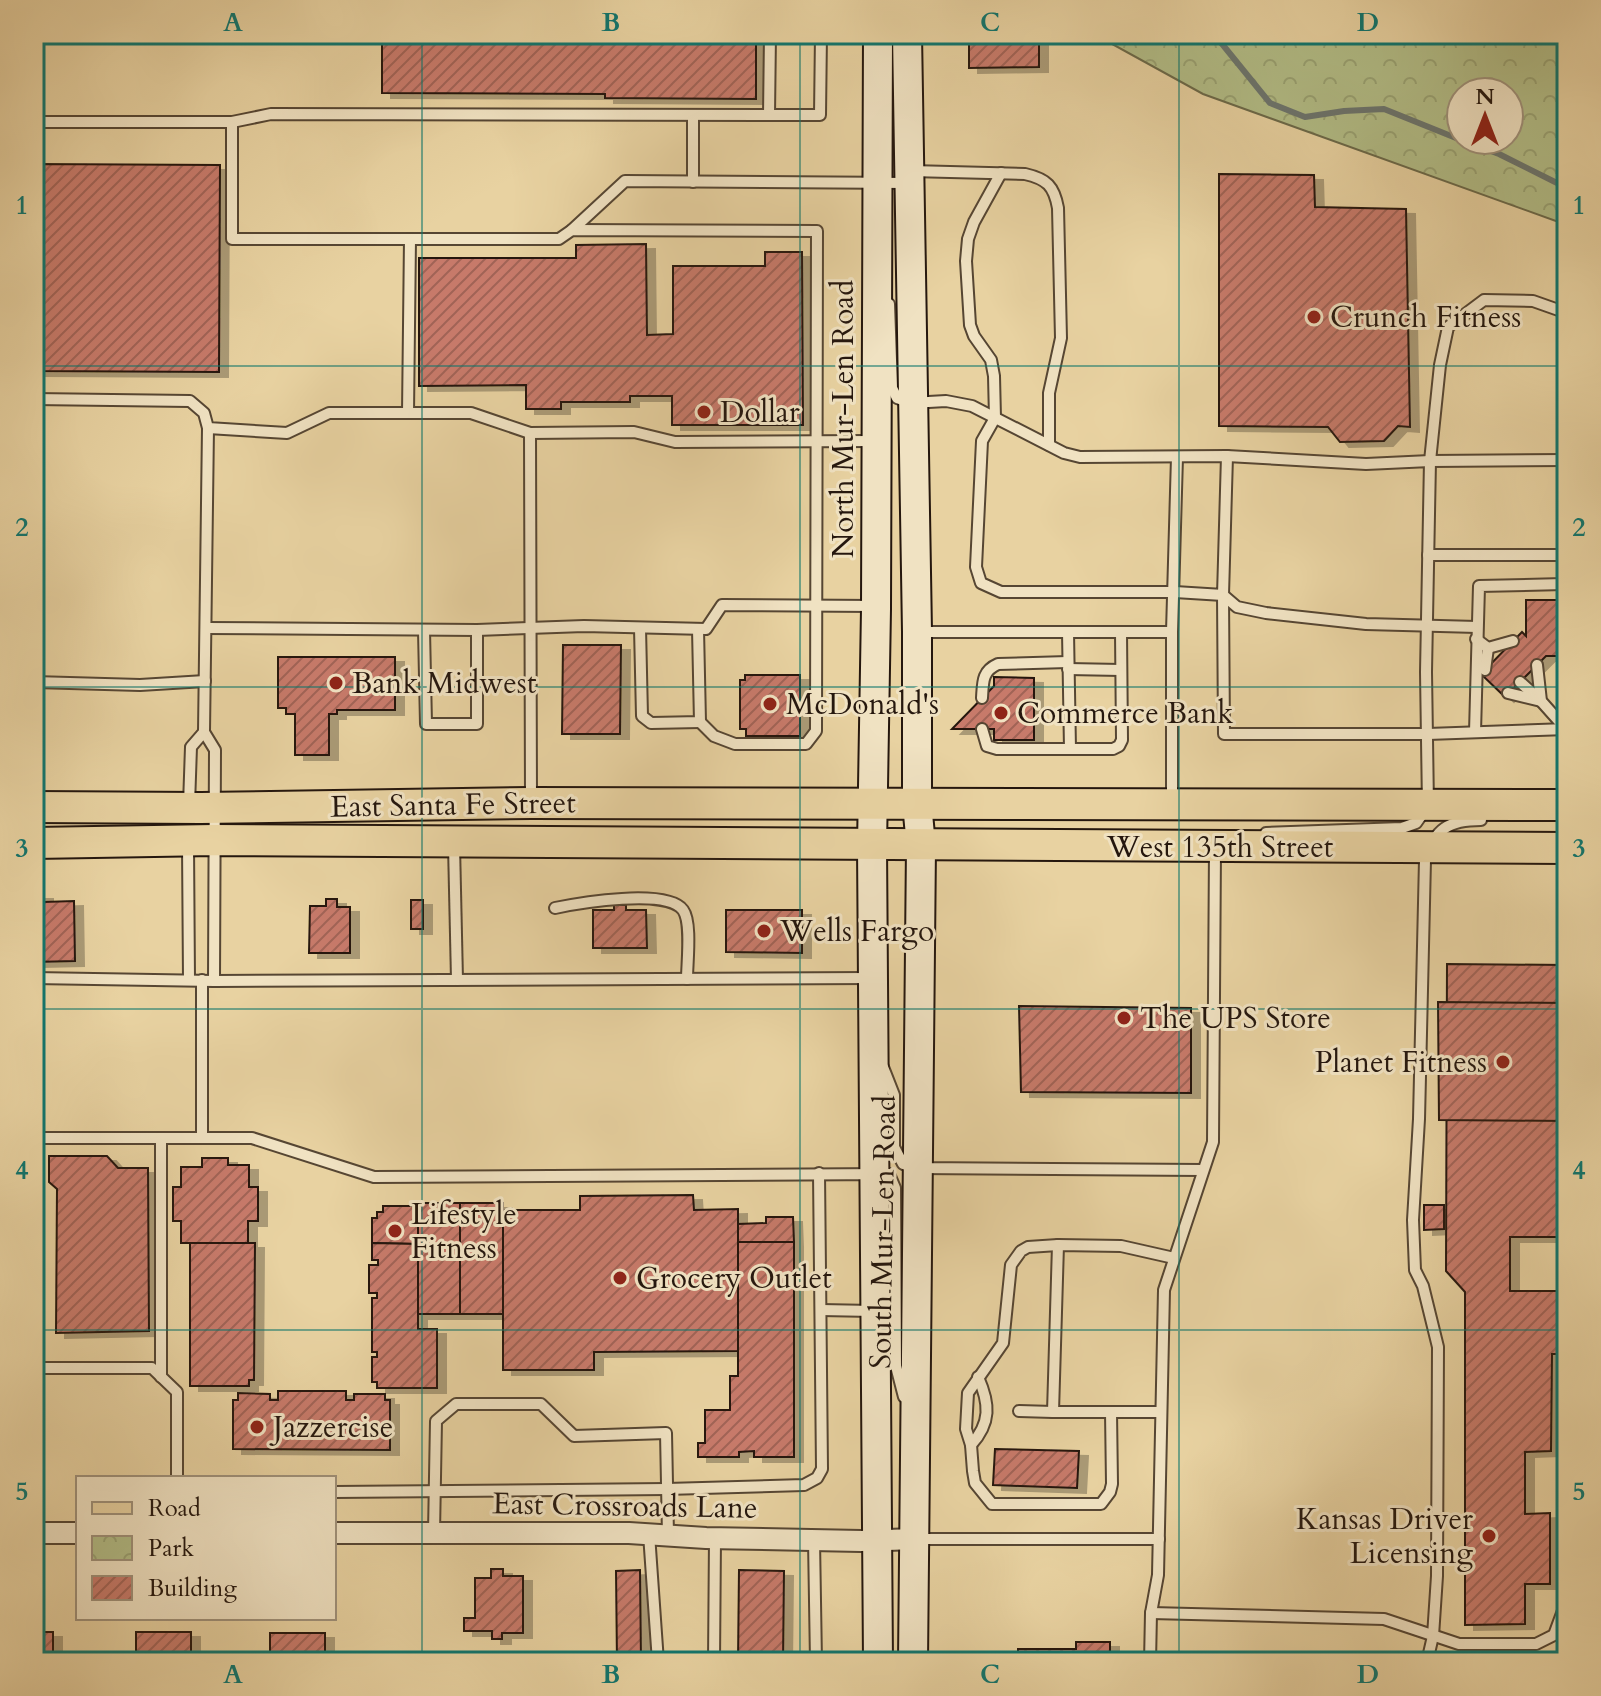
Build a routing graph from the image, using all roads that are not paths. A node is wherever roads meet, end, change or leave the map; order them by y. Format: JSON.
{"nodes":[{"id":1,"x":770,"y":34,"type":"edge"},
{"id":2,"x":821,"y":34,"type":"edge"},
{"id":3,"x":878,"y":34,"type":"edge"},
{"id":4,"x":907,"y":34,"type":"edge"},
{"id":5,"x":693,"y":115,"type":"junction"},
{"id":6,"x":769,"y":115,"type":"junction"},
{"id":7,"x":34,"y":122,"type":"edge"},
{"id":8,"x":232,"y":122,"type":"junction"},
{"id":9,"x":1001,"y":173,"type":"junction"},
{"id":10,"x":909,"y":177,"type":"junction"},
{"id":11,"x":693,"y":182,"type":"junction"},
{"id":12,"x":877,"y":182,"type":"junction"},
{"id":13,"x":572,"y":230,"type":"junction"},
{"id":14,"x":410,"y":239,"type":"junction"},
{"id":15,"x":877,"y":290,"type":"junction"},
{"id":16,"x":1567,"y":313,"type":"edge"},
{"id":17,"x":34,"y":399,"type":"edge"},
{"id":18,"x":911,"y":403,"type":"junction"},
{"id":19,"x":408,"y":413,"type":"junction"},
{"id":20,"x":995,"y":418,"type":"junction"},
{"id":21,"x":208,"y":428,"type":"junction"},
{"id":22,"x":530,"y":433,"type":"junction"},
{"id":23,"x":817,"y":441,"type":"junction"},
{"id":24,"x":876,"y":441,"type":"junction"},
{"id":25,"x":1049,"y":445,"type":"junction"},
{"id":26,"x":1227,"y":456,"type":"junction"},
{"id":27,"x":1177,"y":457,"type":"junction"},
{"id":28,"x":1567,"y":460,"type":"edge"},
{"id":29,"x":1430,"y":461,"type":"junction"},
{"id":30,"x":1428,"y":555,"type":"junction"},
{"id":31,"x":1567,"y":555,"type":"edge"},
{"id":32,"x":1564,"y":584,"type":"dead end"},
{"id":33,"x":1175,"y":592,"type":"junction"},
{"id":34,"x":1223,"y":595,"type":"junction"},
{"id":35,"x":817,"y":604,"type":"junction"},
{"id":36,"x":876,"y":606,"type":"junction"},
{"id":37,"x":1428,"y":625,"type":"junction"},
{"id":38,"x":1477,"y":627,"type":"junction"},
{"id":39,"x":206,"y":628,"type":"junction"},
{"id":40,"x":531,"y":628,"type":"junction"},
{"id":41,"x":640,"y":628,"type":"junction"},
{"id":42,"x":698,"y":629,"type":"junction"},
{"id":43,"x":424,"y":630,"type":"junction"},
{"id":44,"x":477,"y":630,"type":"junction"},
{"id":45,"x":917,"y":632,"type":"junction"},
{"id":46,"x":1068,"y":632,"type":"junction"},
{"id":47,"x":1121,"y":632,"type":"junction"},
{"id":48,"x":1172,"y":632,"type":"junction"},
{"id":49,"x":1476,"y":639,"type":"junction"},
{"id":50,"x":1513,"y":641,"type":"dead end"},
{"id":51,"x":1488,"y":648,"type":"junction"},
{"id":52,"x":1497,"y":658,"type":"dead end"},
{"id":53,"x":1537,"y":665,"type":"dead end"},
{"id":54,"x":1068,"y":666,"type":"junction"},
{"id":55,"x":1121,"y":670,"type":"junction"},
{"id":56,"x":1485,"y":670,"type":"dead end"},
{"id":57,"x":205,"y":681,"type":"junction"},
{"id":58,"x":34,"y":682,"type":"edge"},
{"id":59,"x":1520,"y":682,"type":"dead end"},
{"id":60,"x":1508,"y":693,"type":"dead end"},
{"id":61,"x":982,"y":698,"type":"dead end"},
{"id":62,"x":1541,"y":701,"type":"junction"},
{"id":63,"x":700,"y":722,"type":"junction"},
{"id":64,"x":982,"y":729,"type":"dead end"},
{"id":65,"x":1566,"y":729,"type":"edge"},
{"id":66,"x":204,"y":732,"type":"junction"},
{"id":67,"x":1475,"y":732,"type":"junction"},
{"id":68,"x":1428,"y":734,"type":"junction"},
{"id":69,"x":1070,"y":749,"type":"junction"},
{"id":70,"x":531,"y":803,"type":"junction"},
{"id":71,"x":917,"y":803,"type":"junction"},
{"id":72,"x":872,"y":804,"type":"junction"},
{"id":73,"x":1172,"y":805,"type":"junction"},
{"id":74,"x":1567,"y":805,"type":"edge"},
{"id":75,"x":1428,"y":806,"type":"junction"},
{"id":76,"x":34,"y":807,"type":"edge"},
{"id":77,"x":1497,"y":820,"type":"dead end"},
{"id":78,"x":197,"y":824,"type":"junction"},
{"id":79,"x":34,"y":843,"type":"edge"},
{"id":80,"x":454,"y":843,"type":"junction"},
{"id":81,"x":872,"y":846,"type":"junction"},
{"id":82,"x":921,"y":846,"type":"junction"},
{"id":83,"x":1227,"y":847,"type":"junction"},
{"id":84,"x":1430,"y":847,"type":"junction"},
{"id":85,"x":1567,"y":848,"type":"edge"},
{"id":86,"x":555,"y":908,"type":"dead end"},
{"id":87,"x":34,"y":978,"type":"edge"},
{"id":88,"x":873,"y":978,"type":"junction"},
{"id":89,"x":687,"y":979,"type":"junction"},
{"id":90,"x":189,"y":980,"type":"junction"},
{"id":91,"x":208,"y":980,"type":"junction"},
{"id":92,"x":457,"y":980,"type":"junction"},
{"id":93,"x":873,"y":1044,"type":"junction"},
{"id":94,"x":34,"y":1138,"type":"edge"},
{"id":95,"x":161,"y":1138,"type":"junction"},
{"id":96,"x":202,"y":1138,"type":"junction"},
{"id":97,"x":917,"y":1168,"type":"junction"},
{"id":98,"x":1203,"y":1170,"type":"junction"},
{"id":99,"x":819,"y":1173,"type":"junction"},
{"id":100,"x":874,"y":1173,"type":"junction"},
{"id":101,"x":1058,"y":1245,"type":"junction"},
{"id":102,"x":1174,"y":1258,"type":"junction"},
{"id":103,"x":821,"y":1310,"type":"junction"},
{"id":104,"x":875,"y":1311,"type":"junction"},
{"id":105,"x":34,"y":1368,"type":"edge"},
{"id":106,"x":161,"y":1377,"type":"junction"},
{"id":107,"x":978,"y":1377,"type":"junction"},
{"id":108,"x":1019,"y":1411,"type":"dead end"},
{"id":109,"x":1053,"y":1412,"type":"junction"},
{"id":110,"x":1111,"y":1412,"type":"junction"},
{"id":111,"x":1161,"y":1412,"type":"junction"},
{"id":112,"x":915,"y":1436,"type":"junction"},
{"id":113,"x":971,"y":1445,"type":"junction"},
{"id":114,"x":177,"y":1476,"type":"edge"},
{"id":115,"x":1567,"y":1484,"type":"edge"},
{"id":116,"x":667,"y":1489,"type":"junction"},
{"id":117,"x":336,"y":1492,"type":"edge"},
{"id":118,"x":434,"y":1492,"type":"junction"},
{"id":119,"x":34,"y":1533,"type":"edge"},
{"id":120,"x":76,"y":1533,"type":"edge"},
{"id":121,"x":336,"y":1533,"type":"edge"},
{"id":122,"x":434,"y":1533,"type":"junction"},
{"id":123,"x":658,"y":1534,"type":"junction"},
{"id":124,"x":715,"y":1538,"type":"junction"},
{"id":125,"x":914,"y":1539,"type":"junction"},
{"id":126,"x":1159,"y":1539,"type":"junction"},
{"id":127,"x":814,"y":1540,"type":"junction"},
{"id":128,"x":876,"y":1540,"type":"junction"},
{"id":129,"x":1151,"y":1613,"type":"junction"},
{"id":130,"x":1433,"y":1636,"type":"junction"},
{"id":131,"x":658,"y":1662,"type":"edge"},
{"id":132,"x":714,"y":1662,"type":"edge"},
{"id":133,"x":816,"y":1662,"type":"edge"},
{"id":134,"x":878,"y":1662,"type":"edge"},
{"id":135,"x":913,"y":1662,"type":"edge"},
{"id":136,"x":1150,"y":1662,"type":"edge"},
{"id":137,"x":1427,"y":1662,"type":"edge"}],
"edges":[{"from":1,"to":6,"type":"lane"},
{"from":2,"to":6,"type":"lane"},
{"from":3,"to":12,"type":"main road","name":"North Mur-Len Road"},
{"from":4,"to":10,"type":"main road"},
{"from":5,"to":6,"type":"lane"},
{"from":5,"to":8,"type":"lane"},
{"from":5,"to":11,"type":"lane"},
{"from":7,"to":8,"type":"lane"},
{"from":8,"to":14,"type":"lane"},
{"from":9,"to":10,"type":"lane"},
{"from":9,"to":20,"type":"lane"},
{"from":9,"to":25,"type":"lane"},
{"from":10,"to":12,"type":"lane"},
{"from":10,"to":18,"type":"main road"},
{"from":11,"to":12,"type":"lane"},
{"from":11,"to":13,"type":"lane"},
{"from":12,"to":15,"type":"main road","name":"North Mur-Len Road"},
{"from":13,"to":14,"type":"lane"},
{"from":13,"to":23,"type":"lane"},
{"from":14,"to":19,"type":"lane"},
{"from":15,"to":18,"type":"lane"},
{"from":15,"to":24,"type":"main road","name":"North Mur-Len Road"},
{"from":16,"to":29,"type":"lane"},
{"from":17,"to":21,"type":"lane"},
{"from":18,"to":20,"type":"lane"},
{"from":18,"to":45,"type":"main road"},
{"from":19,"to":21,"type":"lane"},
{"from":19,"to":22,"type":"lane"},
{"from":20,"to":25,"type":"lane"},
{"from":20,"to":33,"type":"lane"},
{"from":21,"to":39,"type":"lane"},
{"from":22,"to":23,"type":"lane"},
{"from":22,"to":40,"type":"lane"},
{"from":23,"to":24,"type":"lane"},
{"from":23,"to":35,"type":"lane"},
{"from":24,"to":36,"type":"main road","name":"North Mur-Len Road"},
{"from":25,"to":27,"type":"lane"},
{"from":26,"to":27,"type":"lane"},
{"from":26,"to":29,"type":"lane"},
{"from":26,"to":34,"type":"lane"},
{"from":27,"to":33,"type":"lane"},
{"from":28,"to":29,"type":"lane"},
{"from":29,"to":30,"type":"lane"},
{"from":30,"to":31,"type":"lane"},
{"from":30,"to":37,"type":"lane"},
{"from":32,"to":38,"type":"lane"},
{"from":33,"to":34,"type":"lane"},
{"from":33,"to":48,"type":"lane"},
{"from":34,"to":37,"type":"lane"},
{"from":34,"to":68,"type":"lane"},
{"from":35,"to":36,"type":"lane"},
{"from":35,"to":42,"type":"lane"},
{"from":35,"to":63,"type":"lane"},
{"from":36,"to":72,"type":"main road","name":"North Mur-Len Road"},
{"from":37,"to":38,"type":"lane"},
{"from":37,"to":68,"type":"lane"},
{"from":38,"to":49,"type":"lane"},
{"from":39,"to":43,"type":"lane"},
{"from":39,"to":57,"type":"lane"},
{"from":40,"to":41,"type":"lane"},
{"from":40,"to":44,"type":"lane"},
{"from":40,"to":70,"type":"lane"},
{"from":41,"to":42,"type":"lane"},
{"from":41,"to":63,"type":"lane"},
{"from":42,"to":63,"type":"lane"},
{"from":43,"to":44,"type":"lane"},
{"from":43,"to":44,"type":"lane"},
{"from":45,"to":46,"type":"lane"},
{"from":45,"to":71,"type":"main road"},
{"from":46,"to":47,"type":"lane"},
{"from":46,"to":54,"type":"lane"},
{"from":47,"to":48,"type":"lane"},
{"from":47,"to":55,"type":"lane"},
{"from":48,"to":73,"type":"lane"},
{"from":49,"to":51,"type":"lane"},
{"from":49,"to":67,"type":"lane"},
{"from":50,"to":51,"type":"lane"},
{"from":51,"to":52,"type":"lane"},
{"from":51,"to":56,"type":"lane"},
{"from":53,"to":62,"type":"lane"},
{"from":54,"to":55,"type":"lane"},
{"from":54,"to":61,"type":"lane"},
{"from":54,"to":69,"type":"lane"},
{"from":55,"to":69,"type":"lane"},
{"from":57,"to":58,"type":"lane"},
{"from":57,"to":66,"type":"lane"},
{"from":59,"to":62,"type":"lane"},
{"from":60,"to":62,"type":"lane"},
{"from":62,"to":65,"type":"lane"},
{"from":64,"to":69,"type":"lane"},
{"from":65,"to":67,"type":"lane"},
{"from":66,"to":78,"type":"lane"},
{"from":66,"to":78,"type":"lane"},
{"from":67,"to":68,"type":"lane"},
{"from":68,"to":75,"type":"lane"},
{"from":70,"to":72,"type":"main road","name":"East Santa Fe Street"},
{"from":70,"to":78,"type":"main road","name":"East Santa Fe Street"},
{"from":71,"to":72,"type":"main road","name":"West 135th Street"},
{"from":71,"to":73,"type":"main road","name":"West 135th Street"},
{"from":71,"to":82,"type":"main road","name":"South Mur-Len Road"},
{"from":72,"to":81,"type":"main road","name":"South Mur-Len Road"},
{"from":73,"to":75,"type":"main road","name":"West 135th Street"},
{"from":74,"to":75,"type":"main road","name":"West 135th Street"},
{"from":75,"to":83,"type":"lane"},
{"from":76,"to":78,"type":"main road","name":"East Santa Fe Street"},
{"from":77,"to":84,"type":"lane"},
{"from":78,"to":79,"type":"main road","name":"East Santa Fe Street"},
{"from":78,"to":80,"type":"main road","name":"East Santa Fe Street"},
{"from":78,"to":90,"type":"lane"},
{"from":78,"to":91,"type":"lane"},
{"from":80,"to":81,"type":"main road","name":"East Santa Fe Street"},
{"from":80,"to":92,"type":"lane"},
{"from":81,"to":82,"type":"main road","name":"West 135th Street"},
{"from":81,"to":88,"type":"main road","name":"South Mur-Len Road"},
{"from":82,"to":83,"type":"main road","name":"West 135th Street"},
{"from":82,"to":97,"type":"main road","name":"South Mur-Len Road"},
{"from":83,"to":84,"type":"main road","name":"West 135th Street"},
{"from":83,"to":98,"type":"lane"},
{"from":84,"to":85,"type":"main road","name":"West 135th Street"},
{"from":84,"to":130,"type":"lane"},
{"from":86,"to":89,"type":"lane"},
{"from":87,"to":90,"type":"lane"},
{"from":88,"to":89,"type":"lane"},
{"from":88,"to":93,"type":"main road","name":"South Mur-Len Road"},
{"from":89,"to":92,"type":"lane"},
{"from":90,"to":91,"type":"lane"},
{"from":91,"to":92,"type":"lane"},
{"from":91,"to":96,"type":"lane"},
{"from":93,"to":97,"type":"lane"},
{"from":93,"to":100,"type":"main road","name":"South Mur-Len Road"},
{"from":94,"to":95,"type":"lane"},
{"from":95,"to":96,"type":"lane"},
{"from":95,"to":106,"type":"lane"},
{"from":96,"to":99,"type":"lane"},
{"from":97,"to":98,"type":"lane"},
{"from":97,"to":112,"type":"main road","name":"South Mur-Len Road"},
{"from":98,"to":102,"type":"lane"},
{"from":99,"to":100,"type":"lane"},
{"from":99,"to":103,"type":"lane"},
{"from":100,"to":104,"type":"main road","name":"South Mur-Len Road"},
{"from":100,"to":112,"type":"lane"},
{"from":101,"to":102,"type":"lane"},
{"from":101,"to":107,"type":"lane"},
{"from":101,"to":109,"type":"lane"},
{"from":102,"to":111,"type":"lane"},
{"from":103,"to":104,"type":"lane"},
{"from":103,"to":116,"type":"lane"},
{"from":104,"to":128,"type":"main road","name":"South Mur-Len Road"},
{"from":105,"to":106,"type":"lane"},
{"from":106,"to":114,"type":"lane"},
{"from":107,"to":113,"type":"lane"},
{"from":107,"to":113,"type":"lane"},
{"from":108,"to":109,"type":"lane"},
{"from":109,"to":110,"type":"lane"},
{"from":110,"to":111,"type":"lane"},
{"from":110,"to":113,"type":"lane"},
{"from":111,"to":126,"type":"lane"},
{"from":112,"to":125,"type":"main road","name":"South Mur-Len Road"},
{"from":115,"to":130,"type":"lane"},
{"from":116,"to":118,"type":"lane"},
{"from":116,"to":118,"type":"lane"},
{"from":116,"to":123,"type":"lane"},
{"from":117,"to":118,"type":"lane"},
{"from":118,"to":122,"type":"lane"},
{"from":119,"to":120,"type":"street"},
{"from":121,"to":122,"type":"street","name":"East Crossroads Lane"},
{"from":122,"to":123,"type":"street","name":"East Crossroads Lane"},
{"from":123,"to":124,"type":"street","name":"East Crossroads Lane"},
{"from":123,"to":131,"type":"lane"},
{"from":124,"to":127,"type":"street","name":"East Crossroads Lane"},
{"from":124,"to":132,"type":"lane"},
{"from":125,"to":126,"type":"lane"},
{"from":125,"to":128,"type":"street","name":"East Crossroads Lane"},
{"from":125,"to":135,"type":"main road","name":"South Mur-Len Road"},
{"from":126,"to":129,"type":"lane"},
{"from":127,"to":128,"type":"street","name":"East Crossroads Lane"},
{"from":127,"to":133,"type":"lane"},
{"from":128,"to":134,"type":"main road","name":"South Mur-Len Road"},
{"from":129,"to":130,"type":"lane"},
{"from":129,"to":136,"type":"lane"},
{"from":130,"to":137,"type":"lane"}]}
